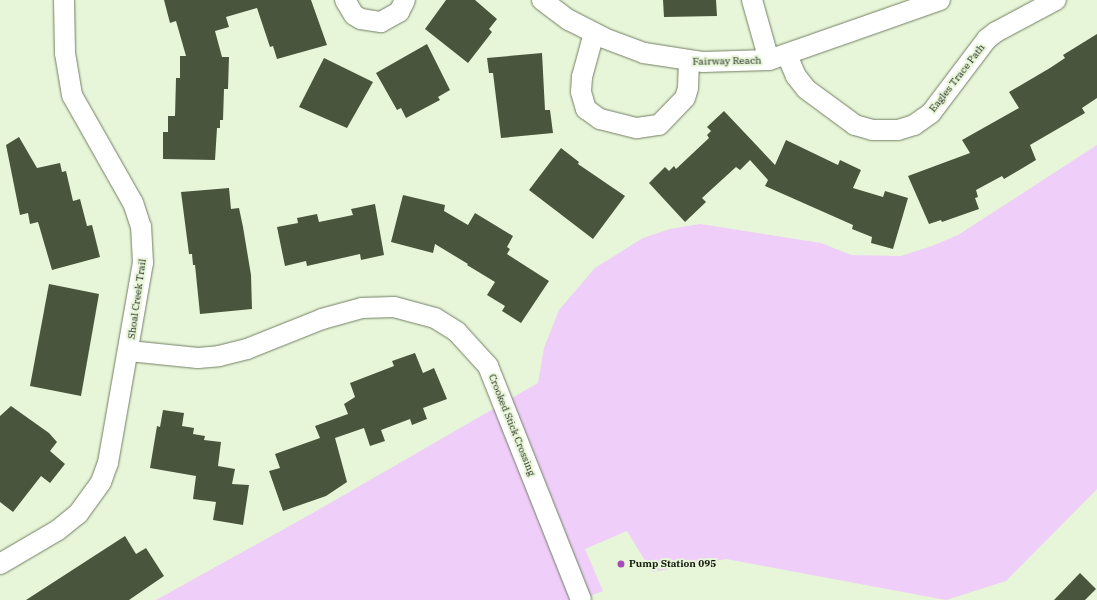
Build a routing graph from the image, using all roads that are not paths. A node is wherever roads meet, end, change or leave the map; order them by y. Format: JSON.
{"nodes":[{"id":1,"x":64,"y":0,"type":"edge"},
{"id":2,"x":345,"y":0,"type":"edge"},
{"id":3,"x":405,"y":0,"type":"edge"},
{"id":4,"x":542,"y":0,"type":"edge"},
{"id":5,"x":752,"y":0,"type":"edge"},
{"id":6,"x":940,"y":0,"type":"edge"},
{"id":7,"x":1056,"y":0,"type":"edge"},
{"id":8,"x":916,"y":4,"type":"edge"},
{"id":9,"x":594,"y":33,"type":"junction"},
{"id":10,"x":778,"y":57,"type":"junction"},
{"id":11,"x":689,"y":62,"type":"junction"},
{"id":12,"x":129,"y":351,"type":"junction"},
{"id":13,"x":0,"y":564,"type":"edge"},
{"id":14,"x":581,"y":600,"type":"edge"}],
"edges":[{"from":1,"to":12,"type":"street","name":"Shoal Creek Trail"},
{"from":2,"to":3,"type":"street"},
{"from":4,"to":9,"type":"street","name":"Fairway Reach"},
{"from":5,"to":10,"type":"street","name":"Eagles Trace Path"},
{"from":6,"to":8,"type":"street","name":"Fairway Reach"},
{"from":7,"to":10,"type":"street","name":"Eagles Trace Path"},
{"from":8,"to":10,"type":"street","name":"Fairway Reach"},
{"from":9,"to":11,"type":"street","name":"Fairway Reach"},
{"from":9,"to":11,"type":"street"},
{"from":10,"to":11,"type":"street","name":"Fairway Reach"},
{"from":12,"to":13,"type":"street","name":"Shoal Creek Trail"},
{"from":12,"to":14,"type":"street","name":"Crooked Stick Crossing"}]}
